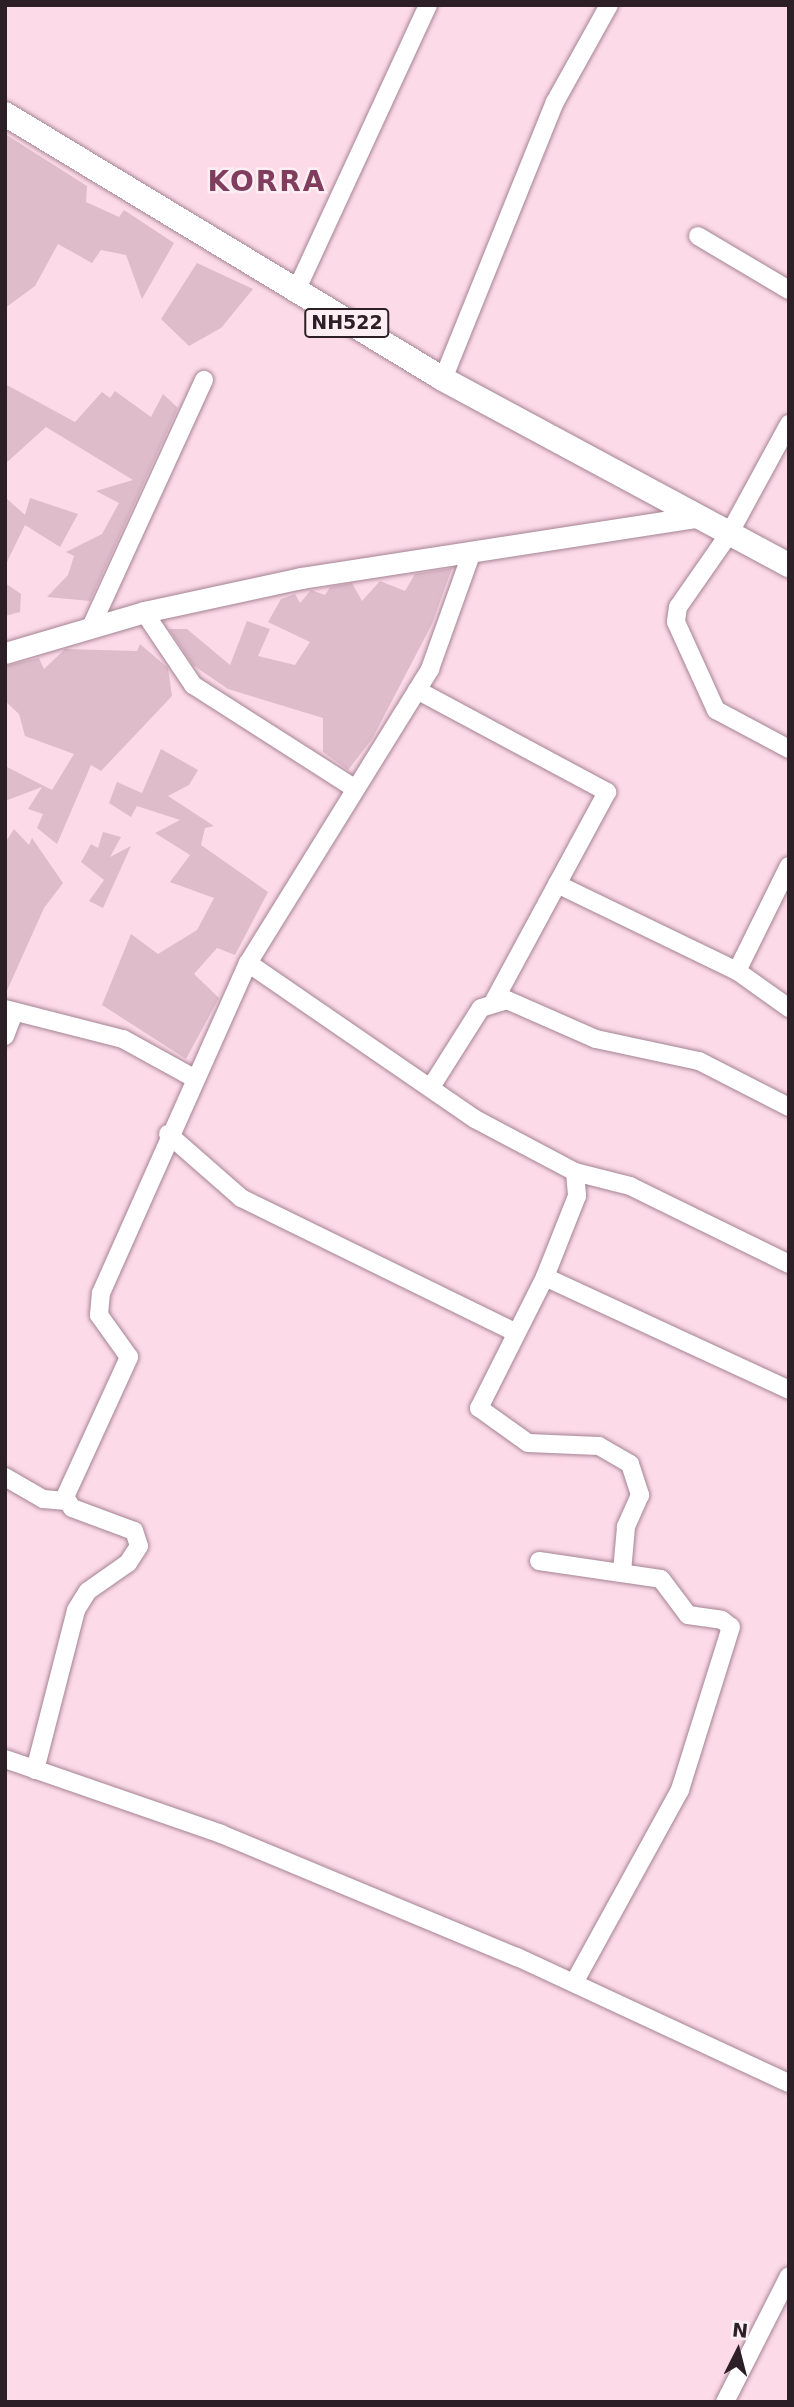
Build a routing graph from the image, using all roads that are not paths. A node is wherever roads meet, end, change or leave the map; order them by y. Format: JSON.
{"nodes":[{"id":1,"x":428,"y":5,"type":"edge"},
{"id":2,"x":609,"y":5,"type":"edge"},
{"id":3,"x":5,"y":114,"type":"edge"},
{"id":4,"x":698,"y":236,"type":"dead end"},
{"id":5,"x":789,"y":290,"type":"edge"},
{"id":6,"x":295,"y":293,"type":"junction"},
{"id":7,"x":443,"y":379,"type":"junction"},
{"id":8,"x":204,"y":380,"type":"dead end"},
{"id":9,"x":789,"y":424,"type":"edge"},
{"id":10,"x":697,"y":517,"type":"junction"},
{"id":11,"x":729,"y":534,"type":"junction"},
{"id":12,"x":472,"y":552,"type":"junction"},
{"id":13,"x":789,"y":565,"type":"edge"},
{"id":14,"x":144,"y":611,"type":"junction"},
{"id":15,"x":90,"y":629,"type":"junction"},
{"id":16,"x":5,"y":653,"type":"edge"},
{"id":17,"x":418,"y":690,"type":"junction"},
{"id":18,"x":789,"y":749,"type":"edge"},
{"id":19,"x":354,"y":788,"type":"junction"},
{"id":20,"x":789,"y":866,"type":"edge"},
{"id":21,"x":557,"y":884,"type":"junction"},
{"id":22,"x":248,"y":963,"type":"junction"},
{"id":23,"x":737,"y":971,"type":"junction"},
{"id":24,"x":494,"y":1000,"type":"junction"},
{"id":25,"x":789,"y":1008,"type":"edge"},
{"id":26,"x":10,"y":1010,"type":"edge"},
{"id":27,"x":5,"y":1036,"type":"edge"},
{"id":28,"x":194,"y":1078,"type":"junction"},
{"id":29,"x":431,"y":1087,"type":"junction"},
{"id":30,"x":789,"y":1107,"type":"edge"},
{"id":31,"x":168,"y":1134,"type":"junction"},
{"id":32,"x":575,"y":1172,"type":"junction"},
{"id":33,"x":789,"y":1264,"type":"edge"},
{"id":34,"x":545,"y":1277,"type":"junction"},
{"id":35,"x":514,"y":1332,"type":"junction"},
{"id":36,"x":789,"y":1390,"type":"edge"},
{"id":37,"x":5,"y":1477,"type":"edge"},
{"id":38,"x":66,"y":1501,"type":"junction"},
{"id":39,"x":539,"y":1561,"type":"dead end"},
{"id":40,"x":622,"y":1572,"type":"junction"},
{"id":41,"x":5,"y":1759,"type":"edge"},
{"id":42,"x":35,"y":1770,"type":"junction"},
{"id":43,"x":573,"y":1983,"type":"junction"},
{"id":44,"x":789,"y":2083,"type":"edge"},
{"id":45,"x":787,"y":2282,"type":"edge"},
{"id":46,"x":725,"y":2402,"type":"edge"}],
"edges":[{"from":1,"to":6,"type":"street"},
{"from":2,"to":7,"type":"street"},
{"from":3,"to":6,"type":"highway","number":"NH522"},
{"from":4,"to":5,"type":"street"},
{"from":6,"to":7,"type":"highway","number":"NH522"},
{"from":7,"to":10,"type":"highway","number":"NH522"},
{"from":8,"to":15,"type":"street"},
{"from":9,"to":11,"type":"street"},
{"from":10,"to":11,"type":"highway","number":"NH522"},
{"from":10,"to":12,"type":"main road"},
{"from":11,"to":13,"type":"highway","number":"NH522"},
{"from":11,"to":18,"type":"street"},
{"from":12,"to":14,"type":"main road"},
{"from":12,"to":17,"type":"street"},
{"from":14,"to":15,"type":"main road"},
{"from":14,"to":19,"type":"street"},
{"from":15,"to":16,"type":"main road"},
{"from":17,"to":19,"type":"street"},
{"from":17,"to":21,"type":"street"},
{"from":19,"to":22,"type":"street"},
{"from":20,"to":23,"type":"street"},
{"from":21,"to":23,"type":"street"},
{"from":21,"to":24,"type":"street"},
{"from":22,"to":28,"type":"street"},
{"from":22,"to":29,"type":"street"},
{"from":23,"to":25,"type":"street"},
{"from":24,"to":29,"type":"street"},
{"from":24,"to":30,"type":"street"},
{"from":26,"to":27,"type":"street"},
{"from":26,"to":28,"type":"street"},
{"from":28,"to":31,"type":"street"},
{"from":29,"to":32,"type":"street"},
{"from":31,"to":35,"type":"street"},
{"from":31,"to":38,"type":"street"},
{"from":32,"to":33,"type":"street"},
{"from":32,"to":34,"type":"street"},
{"from":34,"to":35,"type":"street"},
{"from":34,"to":36,"type":"street"},
{"from":35,"to":40,"type":"street"},
{"from":37,"to":38,"type":"street"},
{"from":38,"to":42,"type":"street"},
{"from":39,"to":40,"type":"street"},
{"from":40,"to":43,"type":"street"},
{"from":41,"to":42,"type":"street"},
{"from":42,"to":43,"type":"street"},
{"from":43,"to":44,"type":"street"},
{"from":45,"to":46,"type":"street"}]}
